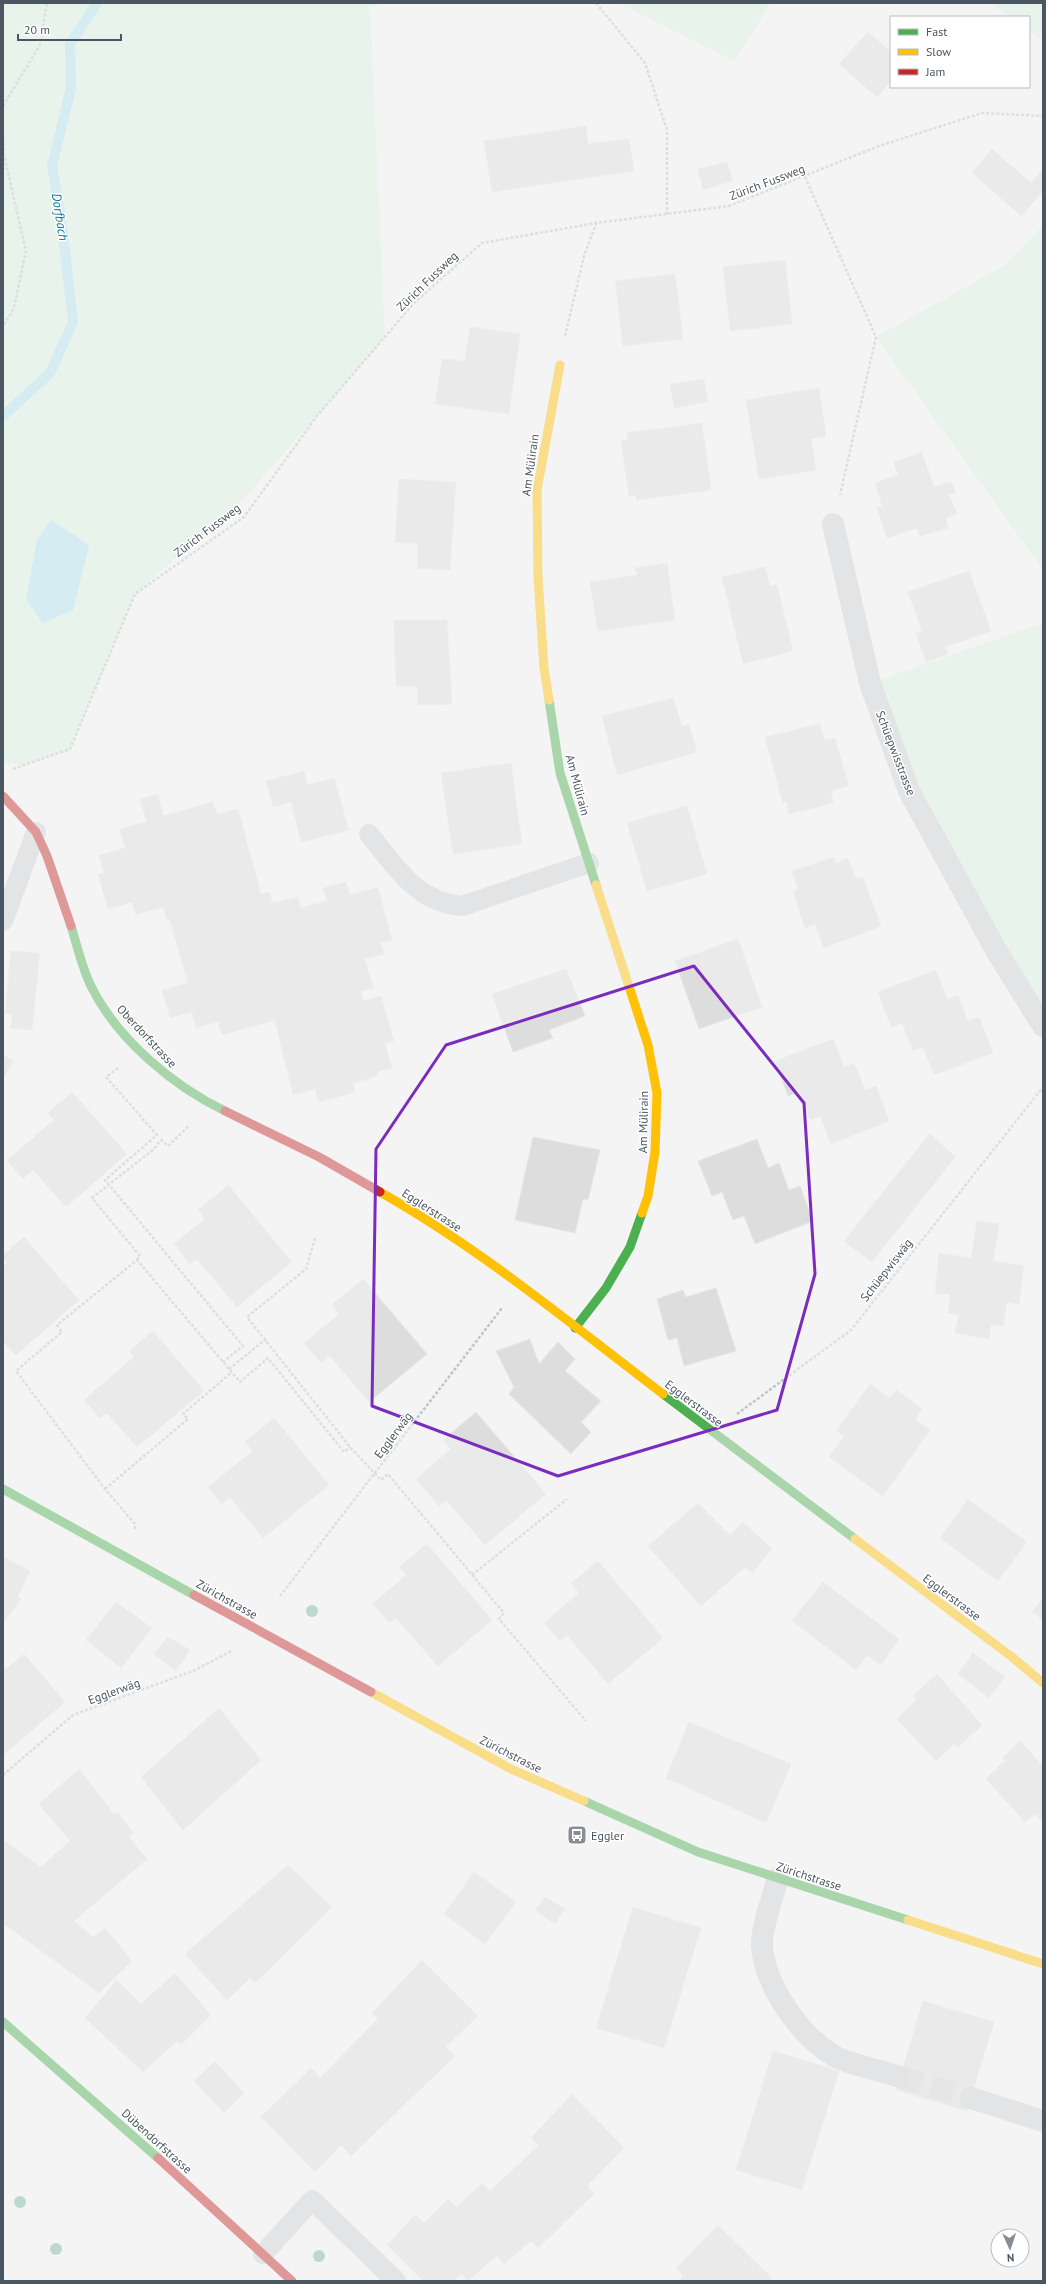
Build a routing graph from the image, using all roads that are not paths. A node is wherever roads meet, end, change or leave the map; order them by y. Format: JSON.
{"nodes":[{"id":1,"x":560,"y":366,"type":"road end"},
{"id":2,"x":833,"y":524,"type":"road end"},
{"id":3,"x":3,"y":796,"type":"edge"},
{"id":4,"x":36,"y":832,"type":"junction"},
{"id":5,"x":369,"y":834,"type":"dead end"},
{"id":6,"x":589,"y":863,"type":"junction"},
{"id":7,"x":3,"y":921,"type":"edge"},
{"id":8,"x":1043,"y":1026,"type":"edge"},
{"id":9,"x":319,"y":1157,"type":"joint"},
{"id":10,"x":574,"y":1328,"type":"junction"},
{"id":11,"x":3,"y":1489,"type":"edge"},
{"id":12,"x":1043,"y":1684,"type":"edge"},
{"id":13,"x":778,"y":1878,"type":"junction"},
{"id":14,"x":1043,"y":1964,"type":"edge"},
{"id":15,"x":3,"y":2022,"type":"edge"},
{"id":16,"x":900,"y":2077,"type":"tunnel mouth"},
{"id":17,"x":970,"y":2098,"type":"tunnel mouth"},
{"id":18,"x":1043,"y":2121,"type":"edge"},
{"id":19,"x":263,"y":2254,"type":"junction"},
{"id":20,"x":292,"y":2281,"type":"edge"},
{"id":21,"x":396,"y":2281,"type":"edge"}],
"edges":[{"from":1,"to":6,"type":"street","name":"Am Mülirain"},
{"from":2,"to":8,"type":"street","name":"Schüepwisstrasse"},
{"from":3,"to":4,"type":"street","name":"Oberdorfstrasse"},
{"from":4,"to":7,"type":"lane"},
{"from":4,"to":9,"type":"street","name":"Oberdorfstrasse"},
{"from":5,"to":6,"type":"lane"},
{"from":6,"to":10,"type":"street","name":"Am Mülirain"},
{"from":9,"to":10,"type":"street","name":"Egglerstrasse"},
{"from":10,"to":12,"type":"street","name":"Egglerstrasse"},
{"from":11,"to":13,"type":"street","name":"Zürichstrasse"},
{"from":13,"to":14,"type":"street","name":"Zürichstrasse"},
{"from":13,"to":16,"type":"street"},
{"from":15,"to":19,"type":"street","name":"Dübendorfstrasse"},
{"from":17,"to":18,"type":"street"},
{"from":19,"to":20,"type":"street","name":"Dübendorfstrasse"},
{"from":19,"to":21,"type":"lane"}]}
